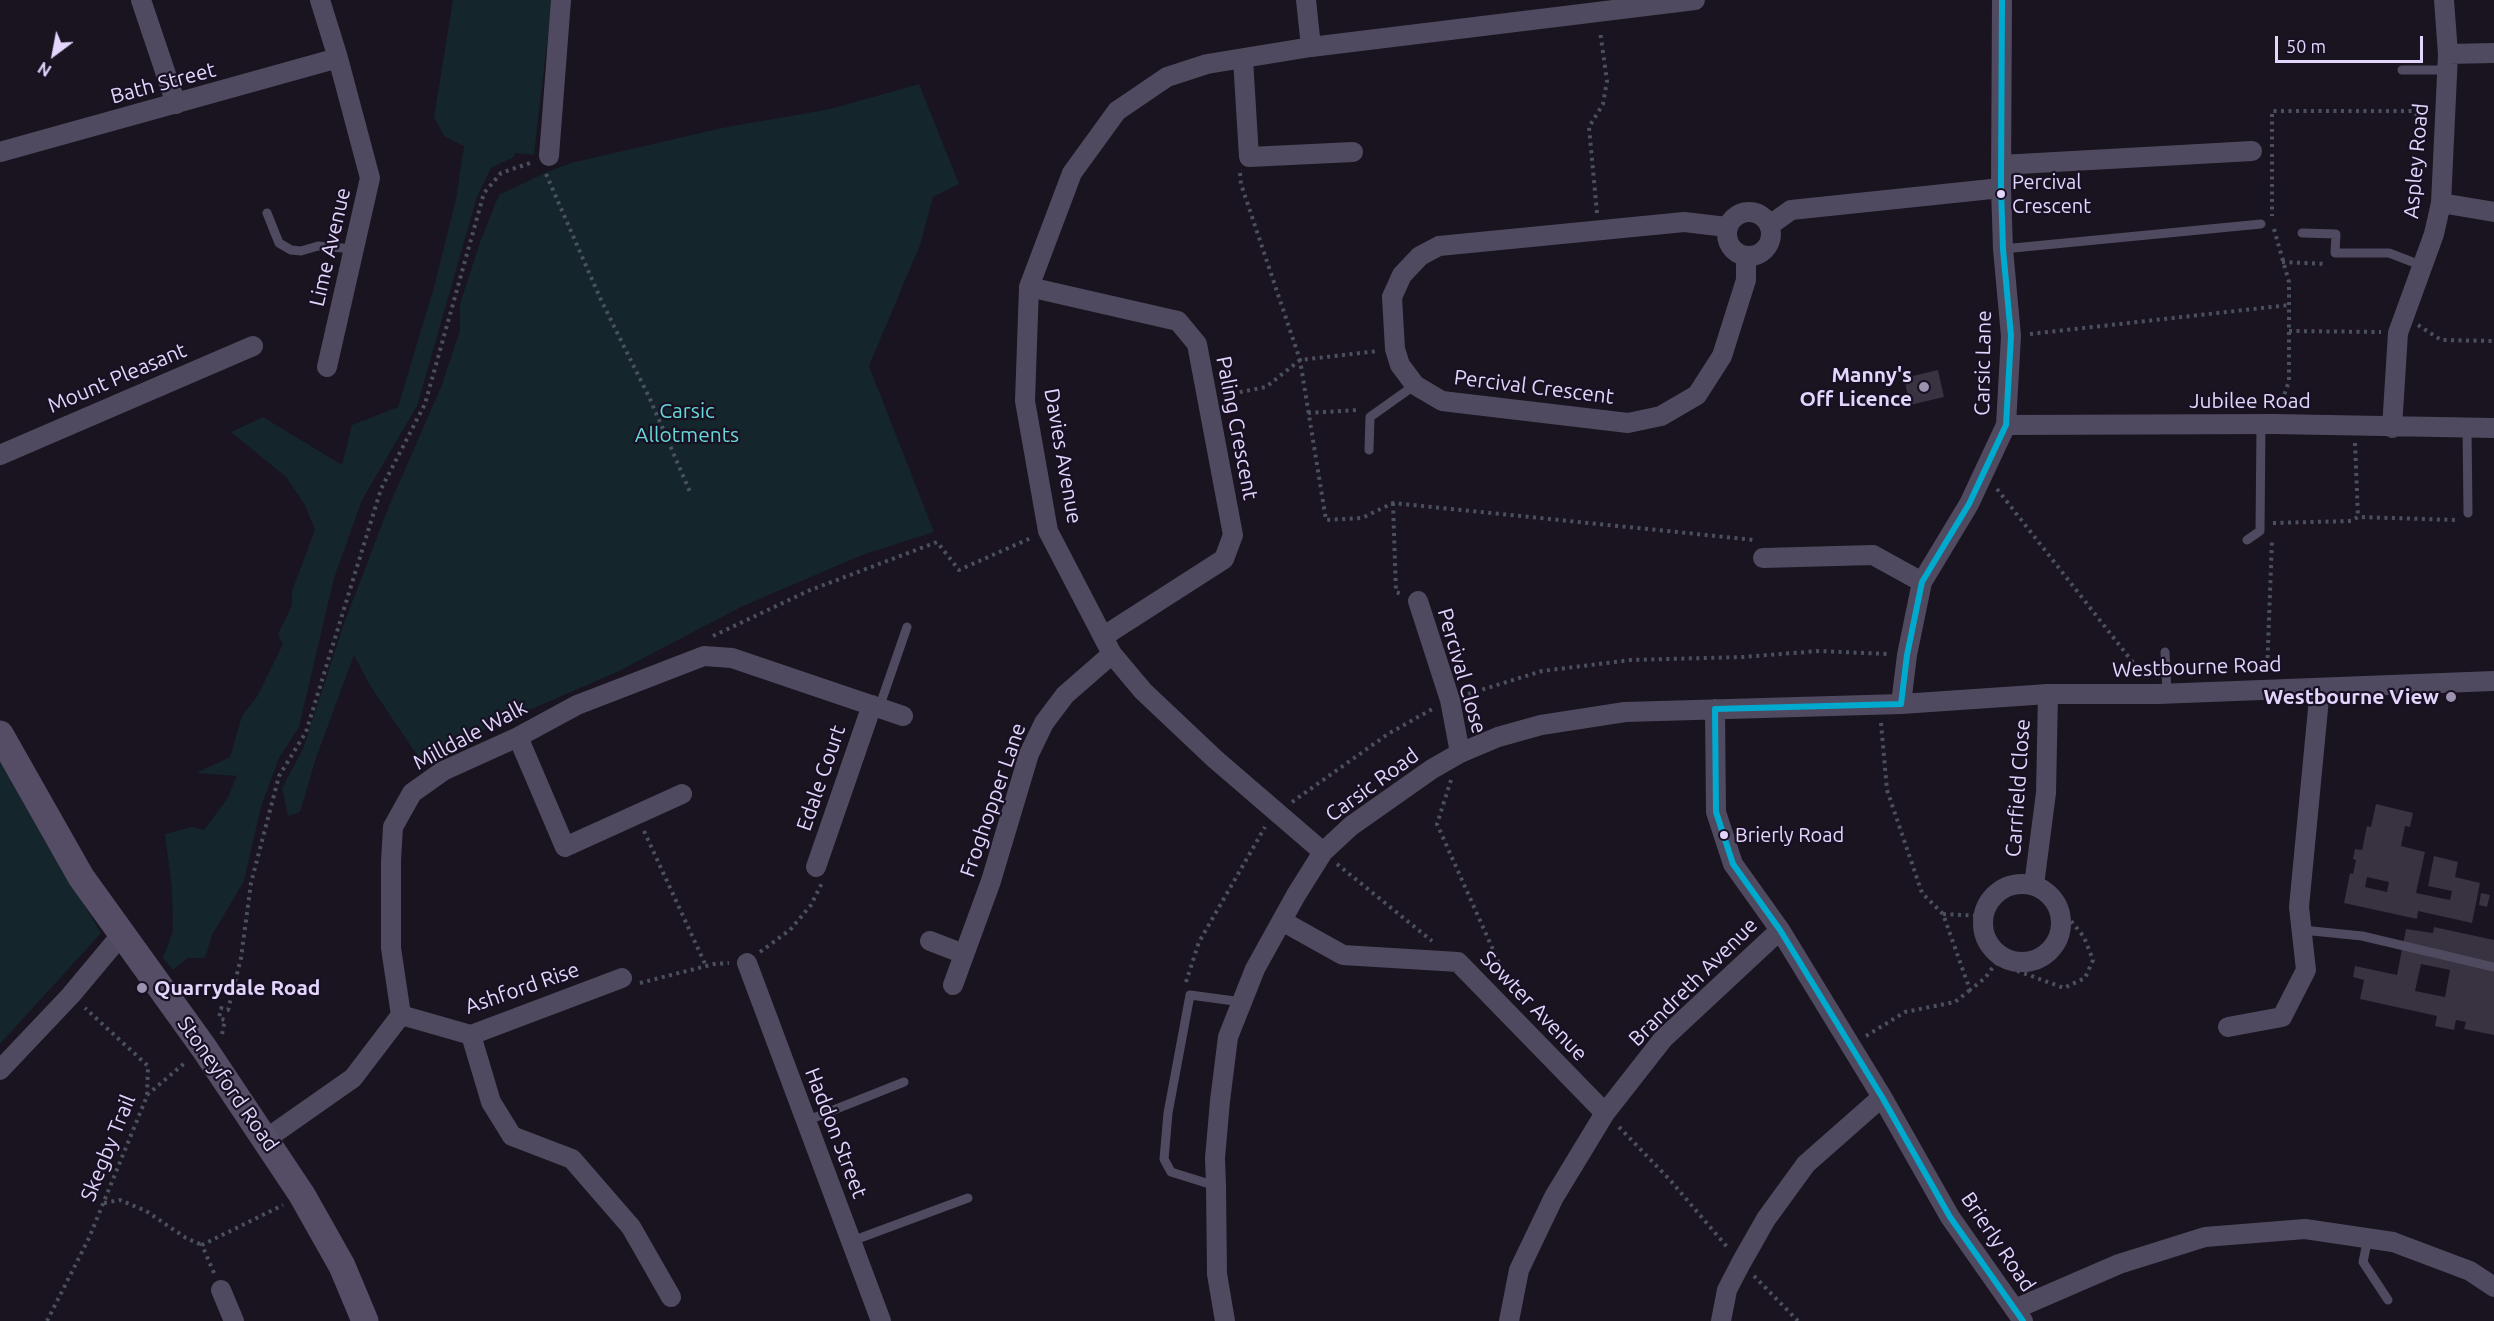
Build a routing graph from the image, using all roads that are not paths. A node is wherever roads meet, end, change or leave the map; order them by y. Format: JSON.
{"nodes":[{"id":1,"x":141,"y":0,"type":"edge"},
{"id":2,"x":320,"y":0,"type":"edge"},
{"id":3,"x":561,"y":0,"type":"edge"},
{"id":4,"x":1306,"y":0,"type":"edge"},
{"id":5,"x":1695,"y":0,"type":"edge"},
{"id":6,"x":2002,"y":0,"type":"edge"},
{"id":7,"x":2444,"y":0,"type":"edge"},
{"id":8,"x":1311,"y":47,"type":"junction"},
{"id":9,"x":2494,"y":53,"type":"edge"},
{"id":10,"x":338,"y":58,"type":"junction"},
{"id":11,"x":1244,"y":59,"type":"junction"},
{"id":12,"x":2447,"y":62,"type":"junction"},
{"id":13,"x":2402,"y":70,"type":"dead end"},
{"id":14,"x":176,"y":104,"type":"junction"},
{"id":15,"x":0,"y":151,"type":"edge"},
{"id":16,"x":2252,"y":151,"type":"dead end"},
{"id":17,"x":1353,"y":152,"type":"dead end"},
{"id":18,"x":549,"y":156,"type":"road end"},
{"id":19,"x":2001,"y":165,"type":"junction"},
{"id":20,"x":2001,"y":188,"type":"junction"},
{"id":21,"x":2441,"y":203,"type":"junction"},
{"id":22,"x":2494,"y":212,"type":"edge"},
{"id":23,"x":267,"y":213,"type":"dead end"},
{"id":24,"x":2261,"y":224,"type":"dead end"},
{"id":25,"x":1770,"y":225,"type":"junction"},
{"id":26,"x":1727,"y":227,"type":"junction"},
{"id":27,"x":2302,"y":233,"type":"dead end"},
{"id":28,"x":354,"y":249,"type":"junction"},
{"id":29,"x":2003,"y":249,"type":"junction"},
{"id":30,"x":1746,"y":256,"type":"junction"},
{"id":31,"x":2423,"y":266,"type":"junction"},
{"id":32,"x":1029,"y":288,"type":"junction"},
{"id":33,"x":254,"y":345,"type":"dead end"},
{"id":34,"x":327,"y":367,"type":"dead end"},
{"id":35,"x":1415,"y":385,"type":"junction"},
{"id":36,"x":2006,"y":425,"type":"junction"},
{"id":37,"x":2267,"y":425,"type":"junction"},
{"id":38,"x":2392,"y":428,"type":"junction"},
{"id":39,"x":2467,"y":428,"type":"junction"},
{"id":40,"x":2494,"y":428,"type":"edge"},
{"id":41,"x":1369,"y":450,"type":"dead end"},
{"id":42,"x":0,"y":455,"type":"edge"},
{"id":43,"x":2468,"y":513,"type":"road end"},
{"id":44,"x":2247,"y":540,"type":"dead end"},
{"id":45,"x":1763,"y":558,"type":"road end"},
{"id":46,"x":1922,"y":582,"type":"junction"},
{"id":47,"x":1418,"y":601,"type":"road end"},
{"id":48,"x":907,"y":627,"type":"dead end"},
{"id":49,"x":1108,"y":645,"type":"junction"},
{"id":50,"x":2165,"y":652,"type":"dead end"},
{"id":51,"x":2494,"y":681,"type":"edge"},
{"id":52,"x":2320,"y":688,"type":"junction"},
{"id":53,"x":2048,"y":694,"type":"junction"},
{"id":54,"x":2162,"y":694,"type":"junction"},
{"id":55,"x":1900,"y":704,"type":"junction"},
{"id":56,"x":875,"y":707,"type":"junction"},
{"id":57,"x":1715,"y":709,"type":"junction"},
{"id":58,"x":903,"y":716,"type":"dead end"},
{"id":59,"x":0,"y":734,"type":"edge"},
{"id":60,"x":518,"y":737,"type":"junction"},
{"id":61,"x":1460,"y":753,"type":"junction"},
{"id":62,"x":682,"y":794,"type":"dead end"},
{"id":63,"x":1323,"y":852,"type":"junction"},
{"id":64,"x":816,"y":867,"type":"road end"},
{"id":65,"x":2034,"y":885,"type":"junction"},
{"id":66,"x":1282,"y":921,"type":"junction"},
{"id":67,"x":1780,"y":930,"type":"junction"},
{"id":68,"x":2302,"y":930,"type":"junction"},
{"id":69,"x":122,"y":934,"type":"junction"},
{"id":70,"x":930,"y":941,"type":"dead end"},
{"id":71,"x":964,"y":954,"type":"junction"},
{"id":72,"x":747,"y":963,"type":"road end"},
{"id":73,"x":2494,"y":967,"type":"edge"},
{"id":74,"x":622,"y":978,"type":"road end"},
{"id":75,"x":953,"y":985,"type":"dead end"},
{"id":76,"x":1242,"y":1002,"type":"junction"},
{"id":77,"x":401,"y":1015,"type":"junction"},
{"id":78,"x":2228,"y":1027,"type":"dead end"},
{"id":79,"x":471,"y":1035,"type":"junction"},
{"id":80,"x":0,"y":1070,"type":"edge"},
{"id":81,"x":904,"y":1082,"type":"dead end"},
{"id":82,"x":1882,"y":1097,"type":"junction"},
{"id":83,"x":1605,"y":1113,"type":"junction"},
{"id":84,"x":806,"y":1121,"type":"junction"},
{"id":85,"x":266,"y":1139,"type":"junction"},
{"id":86,"x":1216,"y":1186,"type":"junction"},
{"id":87,"x":968,"y":1198,"type":"dead end"},
{"id":88,"x":2368,"y":1238,"type":"junction"},
{"id":89,"x":852,"y":1241,"type":"junction"},
{"id":90,"x":2494,"y":1287,"type":"edge"},
{"id":91,"x":221,"y":1290,"type":"road end"},
{"id":92,"x":671,"y":1297,"type":"dead end"},
{"id":93,"x":2388,"y":1300,"type":"dead end"},
{"id":94,"x":2019,"y":1315,"type":"edge"},
{"id":95,"x":234,"y":1321,"type":"edge"},
{"id":96,"x":365,"y":1321,"type":"edge"},
{"id":97,"x":881,"y":1321,"type":"edge"},
{"id":98,"x":1225,"y":1321,"type":"edge"},
{"id":99,"x":1509,"y":1321,"type":"edge"},
{"id":100,"x":1721,"y":1321,"type":"edge"}],
"edges":[{"from":1,"to":14,"type":"street"},
{"from":2,"to":10,"type":"street","name":"Lime Avenue"},
{"from":3,"to":18,"type":"street"},
{"from":4,"to":8,"type":"street"},
{"from":5,"to":8,"type":"street","name":"Davies Avenue"},
{"from":6,"to":19,"type":"street","name":"Carsic Lane"},
{"from":7,"to":12,"type":"street","name":"Aspley Road"},
{"from":8,"to":11,"type":"street","name":"Davies Avenue"},
{"from":9,"to":12,"type":"street"},
{"from":10,"to":14,"type":"street","name":"Bath Street"},
{"from":10,"to":28,"type":"street","name":"Lime Avenue"},
{"from":11,"to":17,"type":"street"},
{"from":11,"to":32,"type":"street","name":"Davies Avenue"},
{"from":12,"to":13,"type":"lane"},
{"from":12,"to":21,"type":"street","name":"Aspley Road"},
{"from":14,"to":15,"type":"street","name":"Bath Street"},
{"from":16,"to":19,"type":"street"},
{"from":19,"to":20,"type":"street","name":"Carsic Lane"},
{"from":20,"to":25,"type":"street"},
{"from":20,"to":29,"type":"street","name":"Carsic Lane"},
{"from":21,"to":22,"type":"street"},
{"from":21,"to":31,"type":"street","name":"Aspley Road"},
{"from":23,"to":28,"type":"lane"},
{"from":24,"to":29,"type":"lane"},
{"from":25,"to":26,"type":"street"},
{"from":25,"to":30,"type":"street"},
{"from":26,"to":30,"type":"street"},
{"from":26,"to":35,"type":"street","name":"Percival Crescent"},
{"from":27,"to":31,"type":"lane"},
{"from":28,"to":34,"type":"street","name":"Lime Avenue"},
{"from":29,"to":36,"type":"street","name":"Carsic Lane"},
{"from":30,"to":35,"type":"street","name":"Percival Crescent"},
{"from":31,"to":38,"type":"street","name":"Aspley Road"},
{"from":32,"to":49,"type":"street","name":"Davies Avenue"},
{"from":32,"to":49,"type":"street","name":"Paling Crescent"},
{"from":33,"to":42,"type":"street","name":"Mount Pleasant"},
{"from":35,"to":41,"type":"lane"},
{"from":36,"to":37,"type":"street","name":"Jubilee Road"},
{"from":36,"to":46,"type":"street","name":"Carsic Lane"},
{"from":37,"to":38,"type":"street","name":"Jubilee Road"},
{"from":37,"to":44,"type":"lane"},
{"from":38,"to":39,"type":"street","name":"Jubilee Road"},
{"from":39,"to":40,"type":"street","name":"Jubilee Road"},
{"from":39,"to":43,"type":"lane"},
{"from":45,"to":46,"type":"street"},
{"from":46,"to":55,"type":"street","name":"Carsic Lane"},
{"from":47,"to":61,"type":"street","name":"Percival Close"},
{"from":48,"to":56,"type":"lane"},
{"from":49,"to":63,"type":"street","name":"Davies Avenue"},
{"from":49,"to":71,"type":"street","name":"Froghopper Lane"},
{"from":50,"to":54,"type":"lane"},
{"from":51,"to":52,"type":"street","name":"Westbourne Road"},
{"from":52,"to":54,"type":"street","name":"Westbourne Road"},
{"from":52,"to":68,"type":"street"},
{"from":53,"to":54,"type":"street","name":"Westbourne Road"},
{"from":53,"to":55,"type":"street","name":"Westbourne Road"},
{"from":53,"to":65,"type":"street","name":"Carrfield Close"},
{"from":55,"to":57,"type":"street","name":"Carsic Road"},
{"from":56,"to":58,"type":"street","name":"Milldale Walk"},
{"from":56,"to":60,"type":"street","name":"Milldale Walk"},
{"from":56,"to":64,"type":"street","name":"Edale Court"},
{"from":57,"to":61,"type":"street","name":"Carsic Road"},
{"from":57,"to":67,"type":"street","name":"Brierly Road"},
{"from":59,"to":69,"type":"main road","name":"Stoneyford Road"},
{"from":60,"to":62,"type":"street"},
{"from":60,"to":77,"type":"street","name":"Milldale Walk"},
{"from":61,"to":63,"type":"street","name":"Carsic Road"},
{"from":63,"to":66,"type":"street","name":"Carsic Road"},
{"from":65,"to":65,"type":"street","name":"Carrfield Close"},
{"from":66,"to":76,"type":"street","name":"Carsic Road"},
{"from":66,"to":83,"type":"street","name":"Sowter Avenue"},
{"from":67,"to":82,"type":"street","name":"Brierly Road"},
{"from":67,"to":83,"type":"street","name":"Brandreth Avenue"},
{"from":68,"to":73,"type":"lane"},
{"from":68,"to":78,"type":"street"},
{"from":69,"to":80,"type":"street"},
{"from":69,"to":85,"type":"main road","name":"Stoneyford Road"},
{"from":70,"to":71,"type":"street"},
{"from":71,"to":75,"type":"street","name":"Froghopper Lane"},
{"from":72,"to":84,"type":"street","name":"Haddon Street"},
{"from":74,"to":79,"type":"street","name":"Ashford Rise"},
{"from":76,"to":86,"type":"street","name":"Carsic Road"},
{"from":76,"to":86,"type":"lane"},
{"from":77,"to":79,"type":"street","name":"Ashford Rise"},
{"from":77,"to":85,"type":"street"},
{"from":79,"to":92,"type":"street"},
{"from":81,"to":84,"type":"lane"},
{"from":82,"to":94,"type":"street","name":"Brierly Road"},
{"from":82,"to":100,"type":"street"},
{"from":83,"to":99,"type":"street","name":"Brandreth Avenue"},
{"from":84,"to":89,"type":"street","name":"Haddon Street"},
{"from":85,"to":96,"type":"main road","name":"Stoneyford Road"},
{"from":86,"to":98,"type":"street","name":"Carsic Road"},
{"from":87,"to":89,"type":"lane"},
{"from":88,"to":90,"type":"street"},
{"from":88,"to":93,"type":"lane"},
{"from":88,"to":94,"type":"street"},
{"from":89,"to":97,"type":"street","name":"Haddon Street"},
{"from":91,"to":95,"type":"street"}]}
